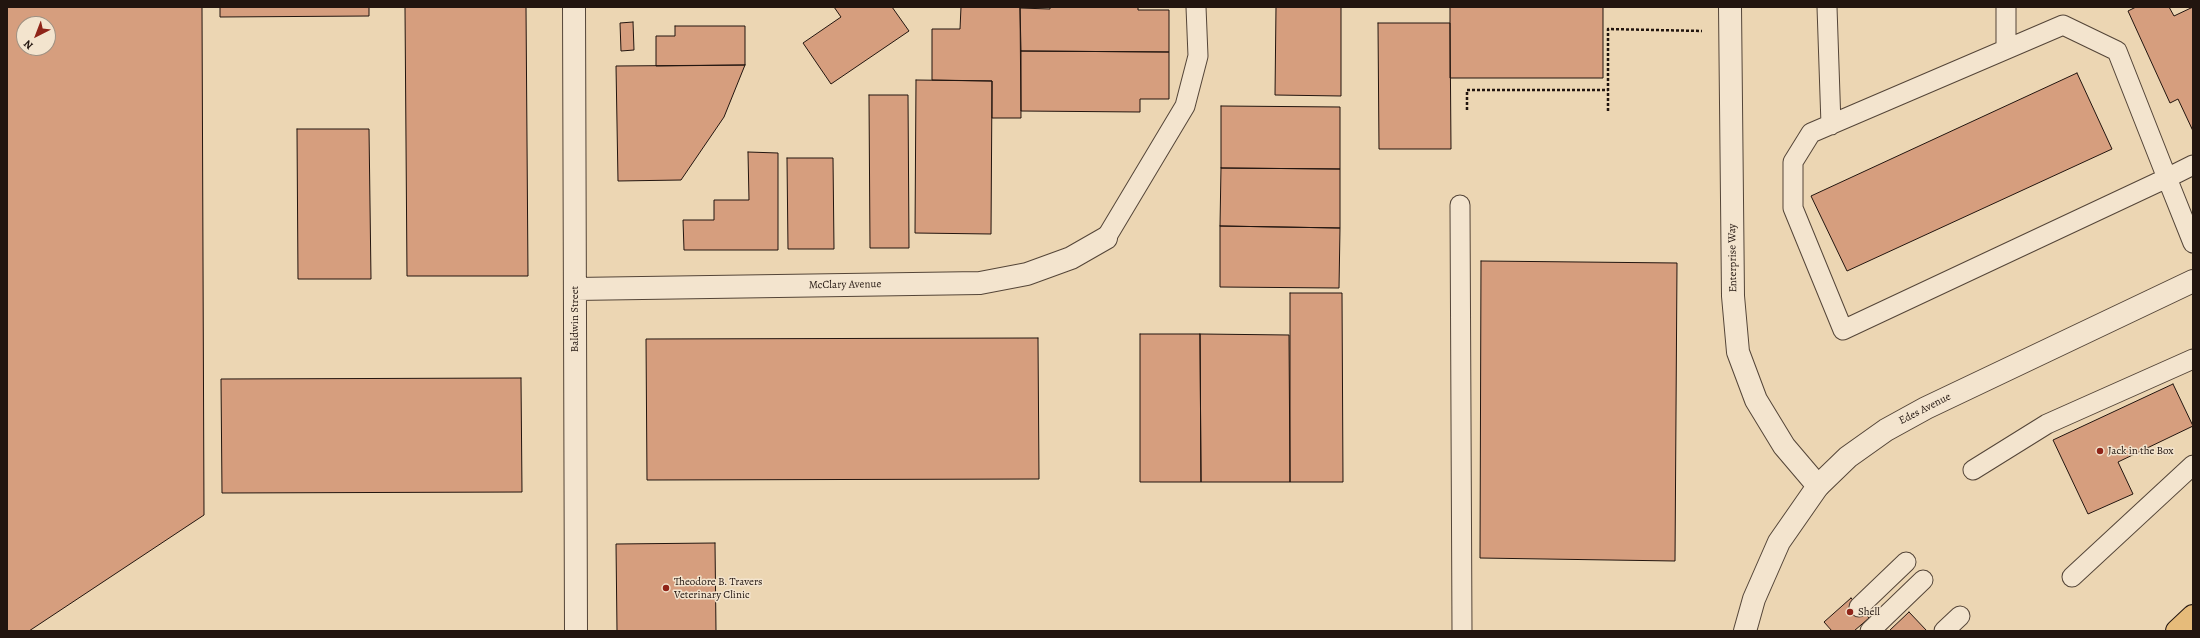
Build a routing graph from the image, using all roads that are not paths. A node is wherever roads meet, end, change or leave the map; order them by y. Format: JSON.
{"nodes":[{"id":1,"x":574,"y":7,"type":"edge"},
{"id":2,"x":1196,"y":7,"type":"edge"},
{"id":3,"x":1730,"y":7,"type":"edge"},
{"id":4,"x":1827,"y":7,"type":"edge"},
{"id":5,"x":2006,"y":7,"type":"edge"},
{"id":6,"x":2006,"y":49,"type":"junction"},
{"id":7,"x":1831,"y":125,"type":"junction"},
{"id":8,"x":2193,"y":165,"type":"edge"},
{"id":9,"x":2167,"y":178,"type":"junction"},
{"id":10,"x":1460,"y":205,"type":"dead end"},
{"id":11,"x":1106,"y":238,"type":"joint"},
{"id":12,"x":2193,"y":243,"type":"edge"},
{"id":13,"x":2193,"y":281,"type":"edge"},
{"id":14,"x":575,"y":289,"type":"junction"},
{"id":15,"x":2193,"y":359,"type":"edge"},
{"id":16,"x":2193,"y":465,"type":"edge"},
{"id":17,"x":1973,"y":470,"type":"dead end"},
{"id":18,"x":1818,"y":486,"type":"junction"},
{"id":19,"x":1906,"y":562,"type":"dead end"},
{"id":20,"x":2072,"y":578,"type":"dead end"},
{"id":21,"x":1923,"y":580,"type":"dead end"},
{"id":22,"x":1859,"y":607,"type":"dead end"},
{"id":23,"x":1960,"y":616,"type":"dead end"},
{"id":24,"x":2193,"y":616,"type":"edge"},
{"id":25,"x":576,"y":631,"type":"edge"},
{"id":26,"x":1462,"y":631,"type":"edge"},
{"id":27,"x":1745,"y":631,"type":"edge"},
{"id":28,"x":1870,"y":631,"type":"edge"},
{"id":29,"x":1944,"y":631,"type":"edge"},
{"id":30,"x":2177,"y":631,"type":"edge"}],
"edges":[{"from":1,"to":14,"type":"street","name":"Baldwin Street"},
{"from":2,"to":11,"type":"lane"},
{"from":3,"to":18,"type":"street","name":"Enterprise Way"},
{"from":4,"to":7,"type":"lane"},
{"from":5,"to":6,"type":"lane"},
{"from":6,"to":7,"type":"lane"},
{"from":6,"to":9,"type":"lane"},
{"from":7,"to":9,"type":"lane"},
{"from":8,"to":9,"type":"lane"},
{"from":9,"to":12,"type":"lane"},
{"from":10,"to":26,"type":"lane"},
{"from":11,"to":14,"type":"street","name":"McClary Avenue"},
{"from":13,"to":18,"type":"street","name":"Edes Avenue"},
{"from":14,"to":25,"type":"street","name":"Baldwin Street"},
{"from":15,"to":17,"type":"lane"},
{"from":16,"to":20,"type":"lane"},
{"from":18,"to":27,"type":"street","name":"Edes Avenue"},
{"from":19,"to":22,"type":"lane"},
{"from":21,"to":28,"type":"lane"},
{"from":23,"to":29,"type":"lane"},
{"from":24,"to":30,"type":"main road"}]}
